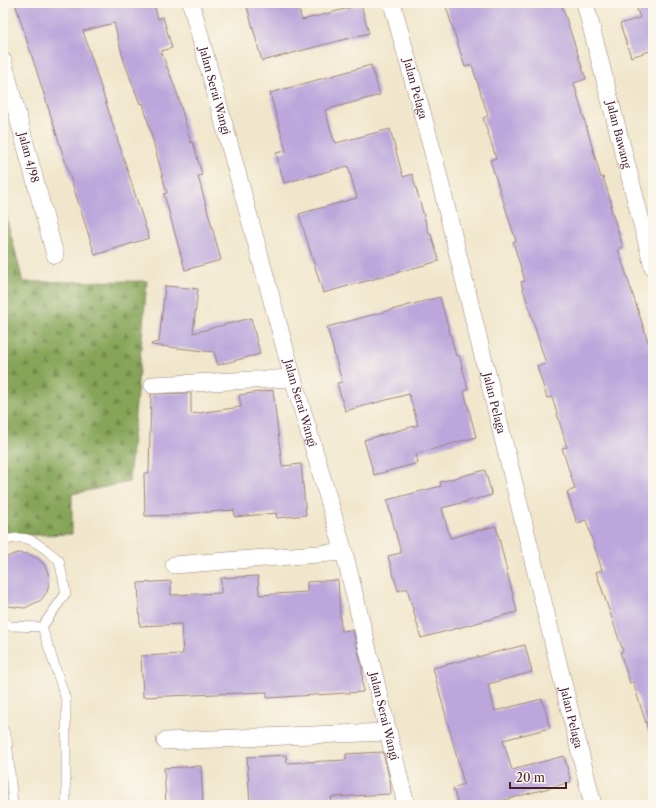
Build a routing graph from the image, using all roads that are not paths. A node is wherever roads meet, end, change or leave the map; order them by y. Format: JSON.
{"nodes":[{"id":1,"x":191,"y":3,"type":"edge"},
{"id":2,"x":392,"y":3,"type":"edge"},
{"id":3,"x":585,"y":3,"type":"edge"},
{"id":4,"x":3,"y":61,"type":"edge"},
{"id":5,"x":55,"y":255,"type":"dead end"},
{"id":6,"x":653,"y":267,"type":"edge"},
{"id":7,"x":293,"y":378,"type":"junction"},
{"id":8,"x":153,"y":385,"type":"dead end"},
{"id":9,"x":3,"y":541,"type":"edge"},
{"id":10,"x":344,"y":552,"type":"junction"},
{"id":11,"x":174,"y":565,"type":"dead end"},
{"id":12,"x":3,"y":622,"type":"edge"},
{"id":13,"x":42,"y":627,"type":"junction"},
{"id":14,"x":3,"y":729,"type":"edge"},
{"id":15,"x":388,"y":732,"type":"junction"},
{"id":16,"x":165,"y":741,"type":"dead end"},
{"id":17,"x":13,"y":805,"type":"edge"},
{"id":18,"x":66,"y":805,"type":"edge"},
{"id":19,"x":406,"y":805,"type":"edge"},
{"id":20,"x":593,"y":805,"type":"edge"}],
"edges":[{"from":1,"to":7,"type":"street","name":"Jalan Serai Wangi"},
{"from":2,"to":20,"type":"street","name":"Jalan Pelaga"},
{"from":3,"to":6,"type":"street","name":"Jalan Bawang"},
{"from":4,"to":5,"type":"street","name":"Jalan 4/98"},
{"from":7,"to":8,"type":"street"},
{"from":7,"to":10,"type":"street","name":"Jalan Serai Wangi"},
{"from":9,"to":13,"type":"lane"},
{"from":10,"to":11,"type":"street"},
{"from":10,"to":15,"type":"street","name":"Jalan Serai Wangi"},
{"from":12,"to":13,"type":"lane"},
{"from":13,"to":18,"type":"lane"},
{"from":14,"to":17,"type":"lane"},
{"from":15,"to":16,"type":"street"},
{"from":15,"to":19,"type":"street","name":"Jalan Serai Wangi"}]}
